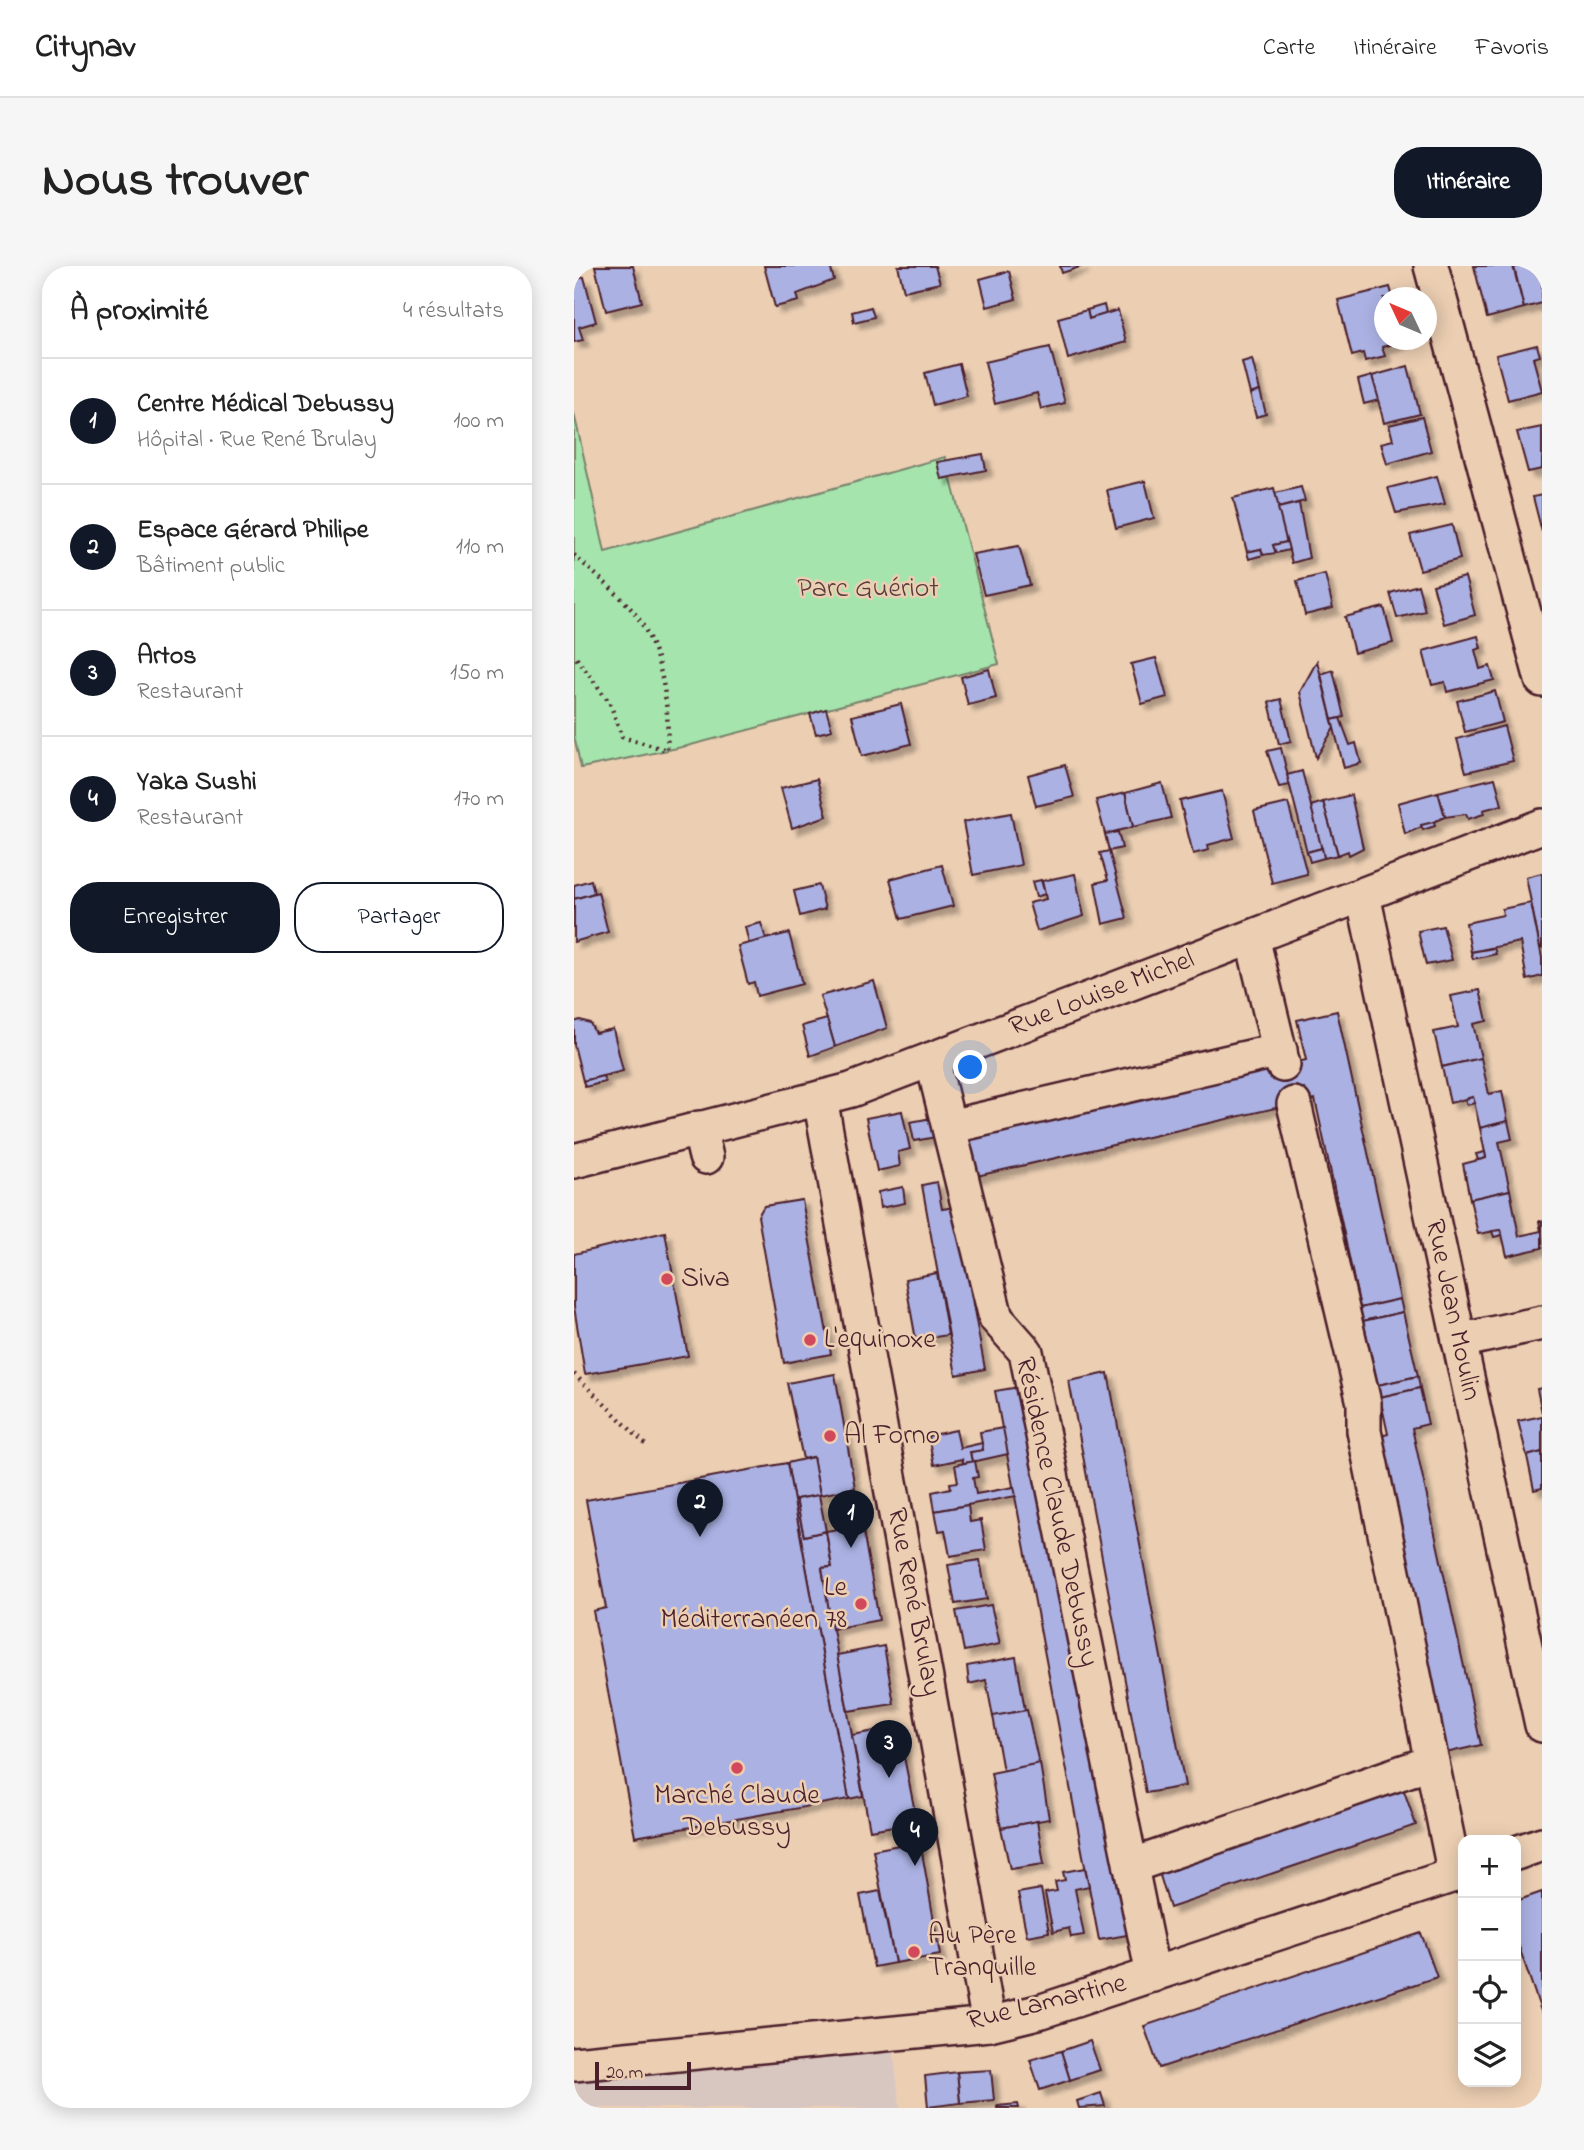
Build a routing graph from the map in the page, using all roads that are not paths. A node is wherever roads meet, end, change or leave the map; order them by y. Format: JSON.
{"nodes":[{"id":1,"x":1431,"y":266,"type":"edge"},
{"id":2,"x":1534,"y":613,"type":"edge"},
{"id":3,"x":1542,"y":680,"type":"edge"},
{"id":4,"x":1542,"y":826,"type":"edge"},
{"id":5,"x":1363,"y":895,"type":"junction"},
{"id":6,"x":1252,"y":937,"type":"junction"},
{"id":7,"x":932,"y":1059,"type":"junction"},
{"id":8,"x":820,"y":1098,"type":"junction"},
{"id":9,"x":1294,"y":1104,"type":"dead end"},
{"id":10,"x":949,"y":1127,"type":"junction"},
{"id":11,"x":574,"y":1161,"type":"edge"},
{"id":12,"x":1542,"y":1323,"type":"edge"},
{"id":13,"x":1459,"y":1341,"type":"junction"},
{"id":14,"x":1542,"y":1725,"type":"edge"},
{"id":15,"x":1432,"y":1762,"type":"junction"},
{"id":16,"x":1542,"y":1844,"type":"edge"},
{"id":17,"x":1521,"y":1851,"type":"edge"},
{"id":18,"x":1131,"y":1866,"type":"junction"},
{"id":19,"x":1458,"y":1870,"type":"edge"},
{"id":20,"x":1458,"y":1874,"type":"edge"},
{"id":21,"x":1153,"y":1975,"type":"junction"},
{"id":22,"x":989,"y":2024,"type":"junction"},
{"id":23,"x":574,"y":2064,"type":"edge"}],
"edges":[{"from":1,"to":2,"type":"street"},
{"from":2,"to":3,"type":"street"},
{"from":4,"to":5,"type":"street","name":"Rue Louise Michel"},
{"from":5,"to":6,"type":"street","name":"Rue Louise Michel"},
{"from":5,"to":13,"type":"street","name":"Rue Jean Moulin"},
{"from":6,"to":7,"type":"street","name":"Rue Louise Michel"},
{"from":6,"to":10,"type":"street"},
{"from":7,"to":8,"type":"street","name":"Rue Louise Michel"},
{"from":7,"to":10,"type":"street","name":"Résidence Claude Debussy"},
{"from":8,"to":11,"type":"street","name":"Rue Louise Michel"},
{"from":8,"to":22,"type":"street","name":"Rue René Brulay"},
{"from":9,"to":15,"type":"street"},
{"from":10,"to":18,"type":"street","name":"Résidence Claude Debussy"},
{"from":12,"to":13,"type":"street"},
{"from":13,"to":14,"type":"street","name":"Rue Jean Moulin"},
{"from":15,"to":18,"type":"street"},
{"from":15,"to":19,"type":"street"},
{"from":16,"to":17,"type":"street"},
{"from":18,"to":21,"type":"street","name":"Résidence Claude Debussy"},
{"from":20,"to":21,"type":"street","name":"Rue Lamartine"},
{"from":21,"to":22,"type":"street","name":"Rue Lamartine"},
{"from":22,"to":23,"type":"street","name":"Rue Lamartine"}]}
